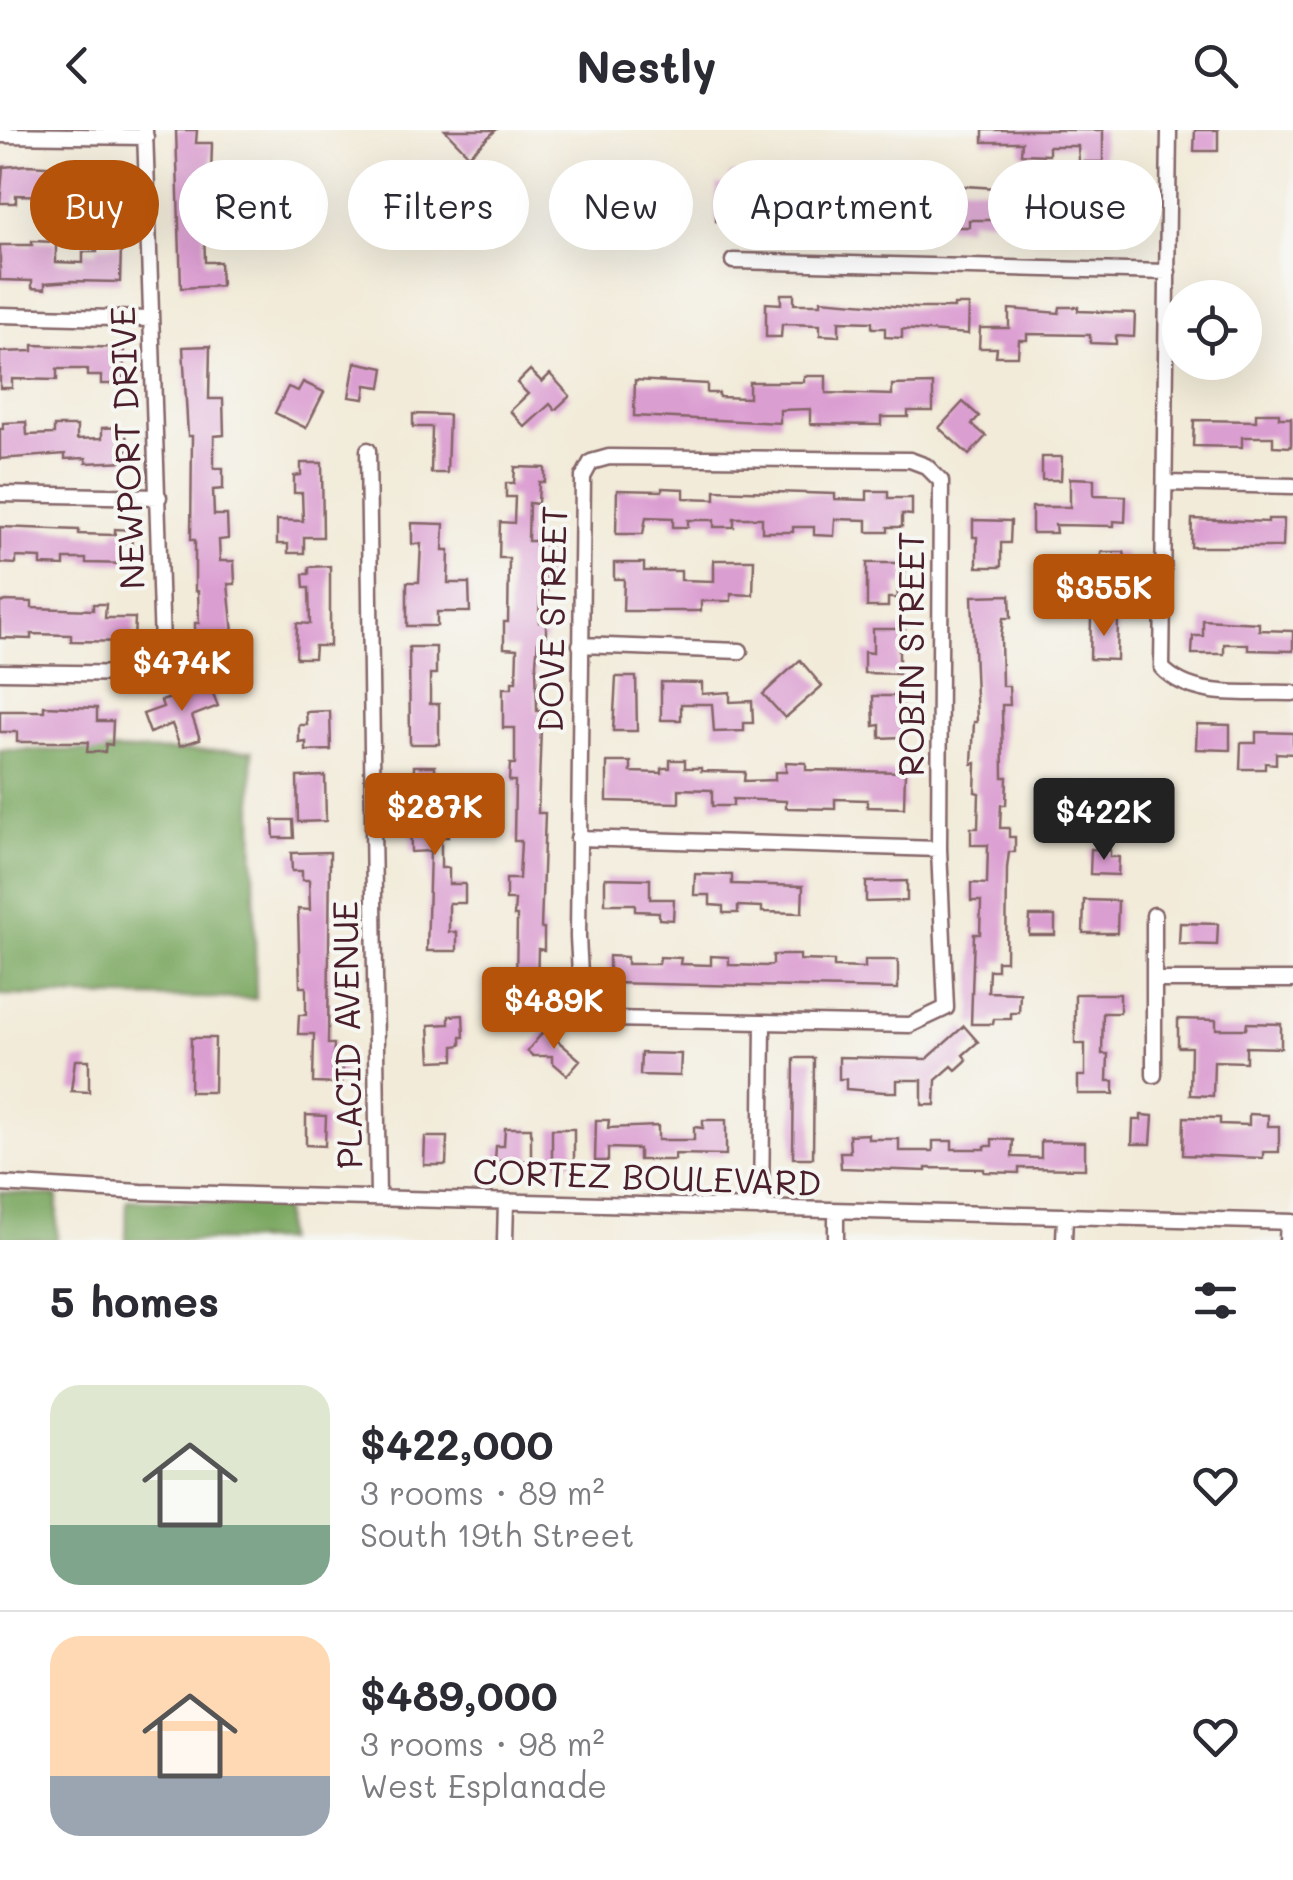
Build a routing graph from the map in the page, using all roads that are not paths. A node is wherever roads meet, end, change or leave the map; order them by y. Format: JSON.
{"nodes":[{"id":1,"x":1169,"y":130,"type":"edge"},
{"id":2,"x":146,"y":134,"type":"edge"},
{"id":3,"x":0,"y":136,"type":"edge"},
{"id":4,"x":733,"y":260,"type":"dead end"},
{"id":5,"x":1168,"y":272,"type":"junction"},
{"id":6,"x":0,"y":315,"type":"edge"},
{"id":7,"x":151,"y":319,"type":"junction"},
{"id":8,"x":368,"y":450,"type":"dead end"},
{"id":9,"x":591,"y":462,"type":"joint"},
{"id":10,"x":1166,"y":482,"type":"junction"},
{"id":11,"x":1293,"y":486,"type":"edge"},
{"id":12,"x":0,"y":494,"type":"edge"},
{"id":13,"x":158,"y":497,"type":"junction"},
{"id":14,"x":580,"y":645,"type":"junction"},
{"id":15,"x":740,"y":651,"type":"dead end"},
{"id":16,"x":0,"y":672,"type":"edge"},
{"id":17,"x":1293,"y":693,"type":"edge"},
{"id":18,"x":578,"y":838,"type":"junction"},
{"id":19,"x":940,"y":849,"type":"junction"},
{"id":20,"x":1154,"y":915,"type":"dead end"},
{"id":21,"x":1155,"y":980,"type":"junction"},
{"id":22,"x":1293,"y":980,"type":"edge"},
{"id":23,"x":762,"y":1024,"type":"junction"},
{"id":24,"x":1154,"y":1075,"type":"dead end"},
{"id":25,"x":0,"y":1184,"type":"edge"},
{"id":26,"x":378,"y":1198,"type":"junction"},
{"id":27,"x":506,"y":1202,"type":"junction"},
{"id":28,"x":761,"y":1209,"type":"junction"},
{"id":29,"x":836,"y":1212,"type":"junction"},
{"id":30,"x":1065,"y":1217,"type":"junction"},
{"id":31,"x":1291,"y":1222,"type":"edge"},
{"id":32,"x":505,"y":1240,"type":"edge"},
{"id":33,"x":836,"y":1240,"type":"edge"},
{"id":34,"x":1064,"y":1240,"type":"edge"},
{"id":35,"x":1288,"y":1240,"type":"edge"}],
"edges":[{"from":1,"to":5,"type":"street"},
{"from":2,"to":3,"type":"street"},
{"from":2,"to":7,"type":"street","name":"NEWPORT DRIVE"},
{"from":4,"to":5,"type":"street"},
{"from":5,"to":10,"type":"street"},
{"from":6,"to":7,"type":"street"},
{"from":7,"to":13,"type":"street","name":"NEWPORT DRIVE"},
{"from":8,"to":26,"type":"street","name":"PLACID AVENUE"},
{"from":9,"to":14,"type":"street","name":"DOVE STREET"},
{"from":9,"to":19,"type":"street","name":"ROBIN STREET"},
{"from":10,"to":11,"type":"street"},
{"from":10,"to":17,"type":"street"},
{"from":12,"to":13,"type":"street"},
{"from":13,"to":16,"type":"street","name":"NEWPORT DRIVE"},
{"from":14,"to":15,"type":"street"},
{"from":14,"to":18,"type":"street","name":"DOVE STREET"},
{"from":18,"to":19,"type":"street"},
{"from":18,"to":23,"type":"street","name":"DOVE STREET"},
{"from":19,"to":23,"type":"street","name":"ROBIN STREET"},
{"from":20,"to":21,"type":"street"},
{"from":21,"to":22,"type":"street"},
{"from":21,"to":24,"type":"street"},
{"from":23,"to":28,"type":"street"},
{"from":25,"to":26,"type":"street","name":"CORTEZ BOULEVARD"},
{"from":26,"to":27,"type":"street","name":"CORTEZ BOULEVARD"},
{"from":27,"to":28,"type":"street","name":"CORTEZ BOULEVARD"},
{"from":27,"to":32,"type":"street"},
{"from":28,"to":29,"type":"street","name":"CORTEZ BOULEVARD"},
{"from":29,"to":30,"type":"street","name":"CORTEZ BOULEVARD"},
{"from":29,"to":33,"type":"street"},
{"from":30,"to":31,"type":"street","name":"CORTEZ BOULEVARD"},
{"from":30,"to":34,"type":"street"},
{"from":31,"to":35,"type":"street"}]}
